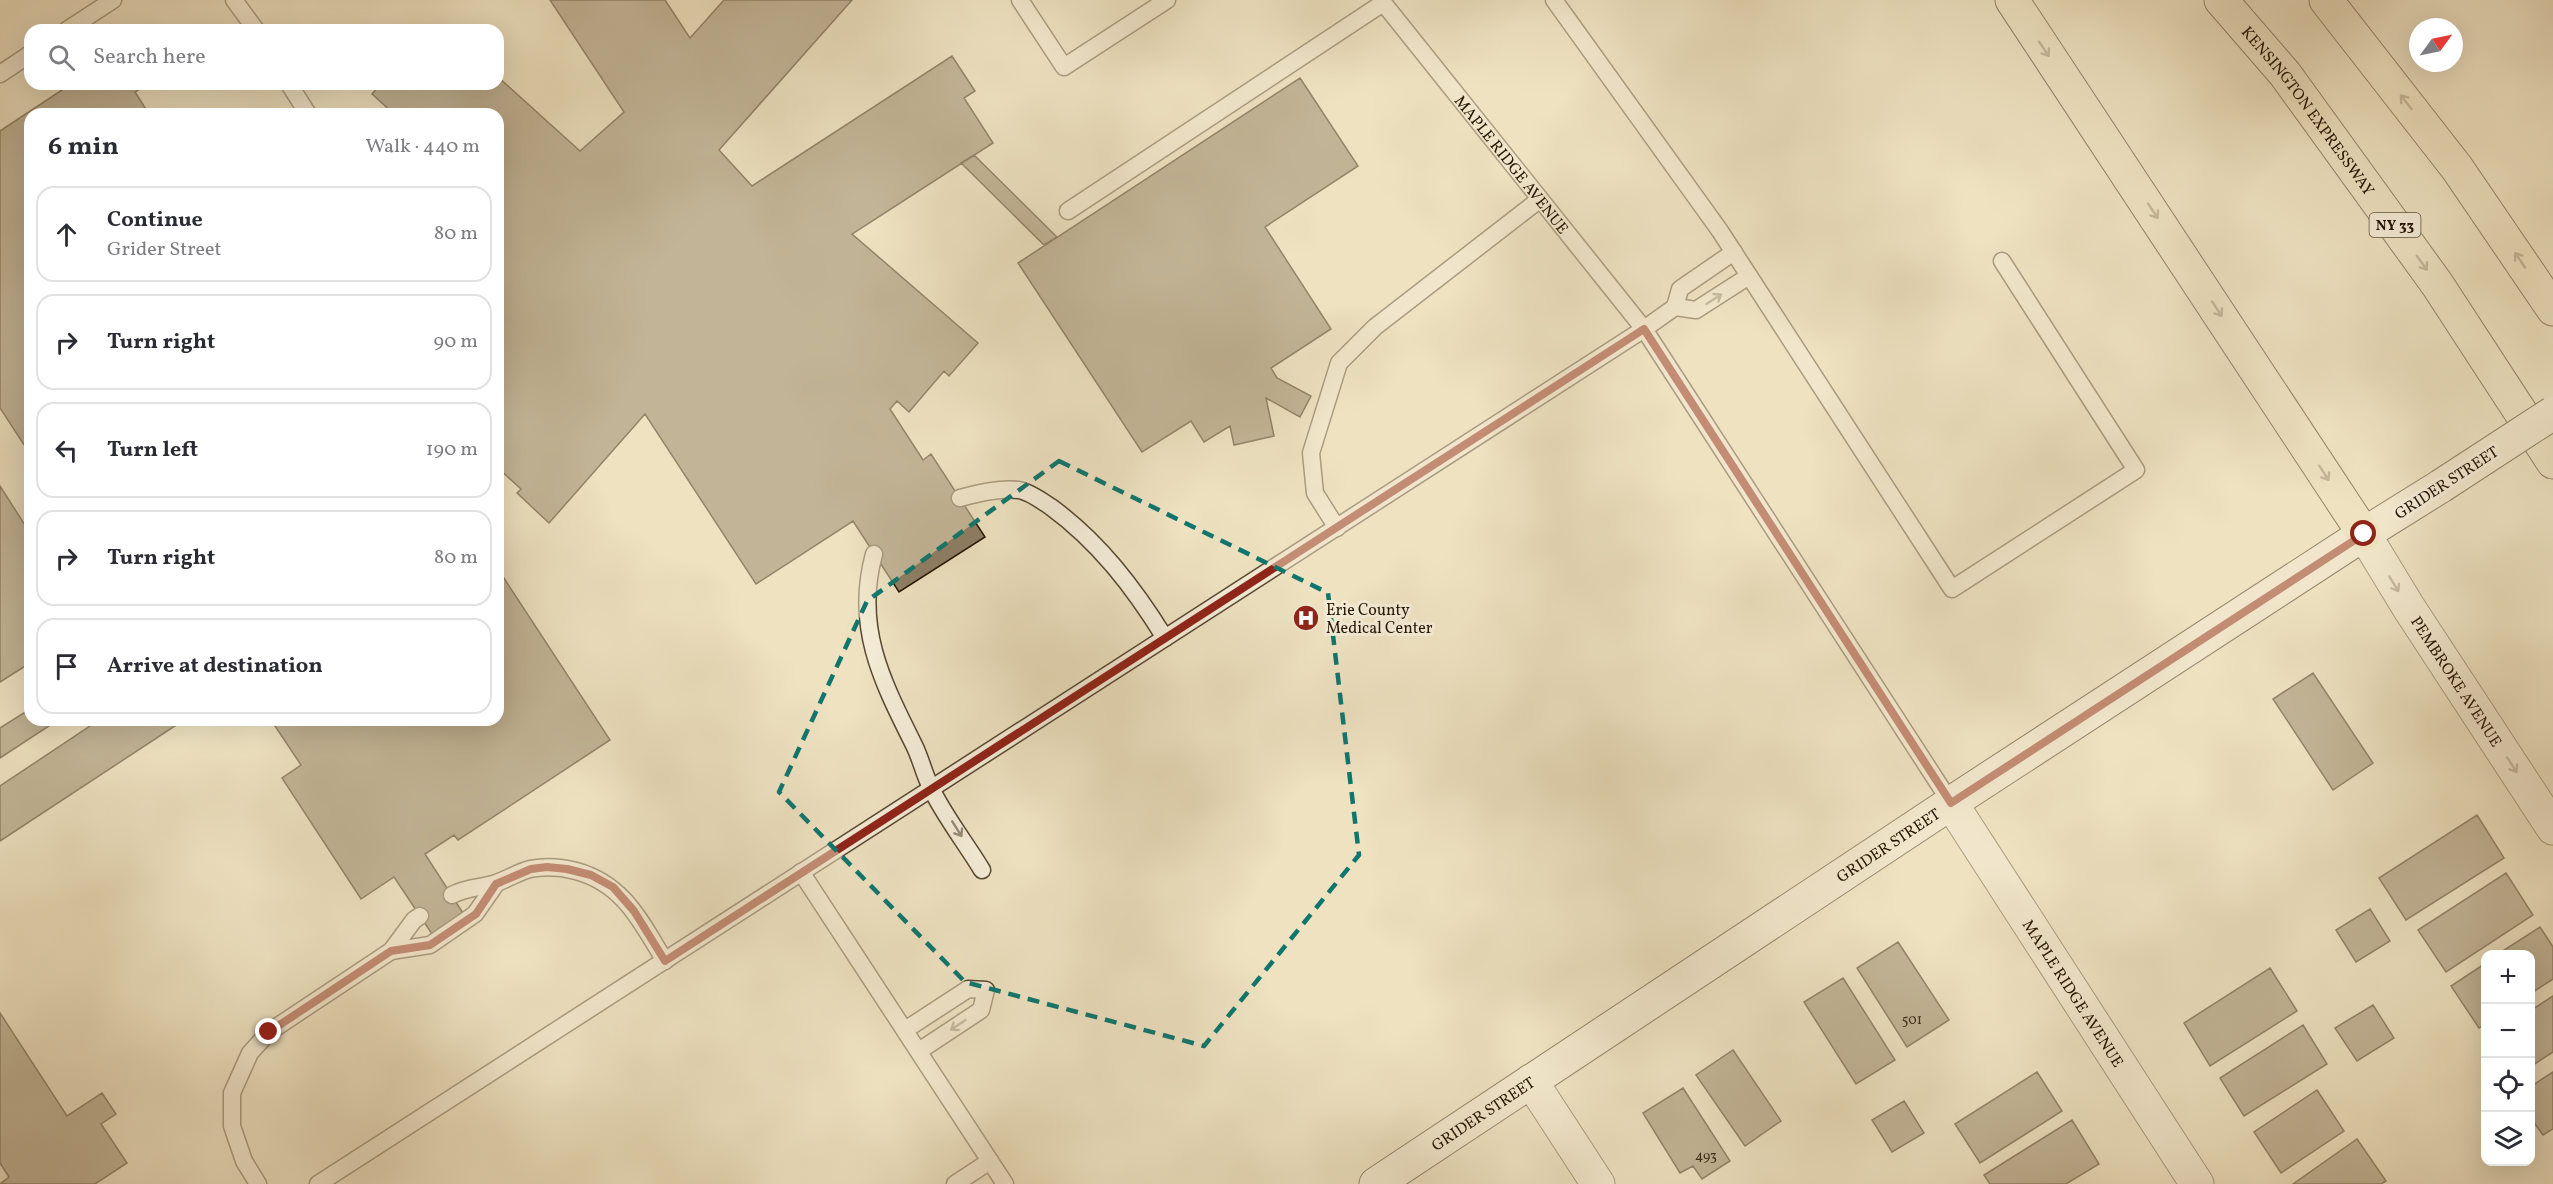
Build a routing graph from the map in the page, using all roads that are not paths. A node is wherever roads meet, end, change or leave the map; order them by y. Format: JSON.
{"nodes":[{"id":1,"x":113,"y":0,"type":"edge"},
{"id":2,"x":234,"y":0,"type":"edge"},
{"id":3,"x":1020,"y":0,"type":"edge"},
{"id":4,"x":1167,"y":0,"type":"edge"},
{"id":5,"x":1554,"y":0,"type":"edge"},
{"id":6,"x":2012,"y":0,"type":"edge"},
{"id":7,"x":2221,"y":0,"type":"edge"},
{"id":8,"x":2326,"y":0,"type":"edge"},
{"id":9,"x":1382,"y":2,"type":"edge"},
{"id":10,"x":76,"y":24,"type":"edge"},
{"id":11,"x":252,"y":24,"type":"edge"},
{"id":12,"x":24,"y":58,"type":"edge"},
{"id":13,"x":0,"y":74,"type":"edge"},
{"id":14,"x":293,"y":90,"type":"edge"},
{"id":15,"x":304,"y":108,"type":"edge"},
{"id":16,"x":1539,"y":200,"type":"junction"},
{"id":17,"x":1068,"y":211,"type":"dead end"},
{"id":18,"x":1734,"y":252,"type":"junction"},
{"id":19,"x":2002,"y":261,"type":"dead end"},
{"id":20,"x":1749,"y":276,"type":"junction"},
{"id":21,"x":1675,"y":307,"type":"junction"},
{"id":22,"x":2553,"y":309,"type":"edge"},
{"id":23,"x":1644,"y":329,"type":"junction"},
{"id":24,"x":2553,"y":413,"type":"edge"},
{"id":25,"x":2553,"y":462,"type":"edge"},
{"id":26,"x":960,"y":498,"type":"dead end"},
{"id":27,"x":1337,"y":528,"type":"junction"},
{"id":28,"x":2364,"y":534,"type":"junction"},
{"id":29,"x":874,"y":554,"type":"dead end"},
{"id":30,"x":1165,"y":638,"type":"junction"},
{"id":31,"x":931,"y":789,"type":"junction"},
{"id":32,"x":1951,"y":803,"type":"junction"},
{"id":33,"x":2553,"y":828,"type":"edge"},
{"id":34,"x":982,"y":870,"type":"dead end"},
{"id":35,"x":801,"y":872,"type":"junction"},
{"id":36,"x":496,"y":884,"type":"junction"},
{"id":37,"x":452,"y":895,"type":"dead end"},
{"id":38,"x":420,"y":916,"type":"dead end"},
{"id":39,"x":391,"y":951,"type":"junction"},
{"id":40,"x":665,"y":961,"type":"junction"},
{"id":41,"x":905,"y":1030,"type":"junction"},
{"id":42,"x":919,"y":1051,"type":"junction"},
{"id":43,"x":1531,"y":1081,"type":"junction"},
{"id":44,"x":990,"y":1161,"type":"junction"},
{"id":45,"x":258,"y":1184,"type":"edge"},
{"id":46,"x":318,"y":1184,"type":"edge"},
{"id":47,"x":955,"y":1184,"type":"edge"},
{"id":48,"x":1004,"y":1184,"type":"edge"},
{"id":49,"x":1376,"y":1184,"type":"edge"},
{"id":50,"x":1598,"y":1184,"type":"edge"},
{"id":51,"x":2197,"y":1184,"type":"edge"}],
"edges":[{"from":1,"to":10,"type":"lane"},
{"from":2,"to":11,"type":"lane"},
{"from":3,"to":4,"type":"lane"},
{"from":5,"to":18,"type":"lane"},
{"from":6,"to":28,"type":"highway","one_way":true},
{"from":7,"to":25,"type":"highway","name":"KENSINGTON EXPRESSWAY","number":"NY 33","one_way":true},
{"from":22,"to":8,"type":"highway","one_way":true},
{"from":9,"to":16,"type":"lane","name":"MAPLE RIDGE AVENUE"},
{"from":9,"to":17,"type":"lane"},
{"from":12,"to":13,"type":"lane"},
{"from":14,"to":15,"type":"lane"},
{"from":16,"to":23,"type":"lane","name":"MAPLE RIDGE AVENUE"},
{"from":16,"to":27,"type":"lane"},
{"from":18,"to":20,"type":"lane"},
{"from":18,"to":21,"type":"lane"},
{"from":19,"to":20,"type":"lane"},
{"from":21,"to":20,"type":"lane","one_way":true},
{"from":21,"to":23,"type":"lane"},
{"from":23,"to":27,"type":"lane"},
{"from":23,"to":32,"type":"lane","name":"MAPLE RIDGE AVENUE"},
{"from":24,"to":28,"type":"street","name":"GRIDER STREET","bridge":true},
{"from":26,"to":30,"type":"lane"},
{"from":27,"to":30,"type":"lane"},
{"from":28,"to":32,"type":"street","name":"GRIDER STREET"},
{"from":28,"to":33,"type":"street","name":"PEMBROKE AVENUE","one_way":true},
{"from":29,"to":31,"type":"lane"},
{"from":30,"to":31,"type":"lane"},
{"from":31,"to":34,"type":"lane","one_way":true},
{"from":31,"to":35,"type":"lane"},
{"from":32,"to":43,"type":"street","name":"GRIDER STREET"},
{"from":32,"to":51,"type":"street","name":"MAPLE RIDGE AVENUE"},
{"from":35,"to":40,"type":"lane"},
{"from":35,"to":41,"type":"lane"},
{"from":36,"to":37,"type":"lane"},
{"from":36,"to":39,"type":"lane"},
{"from":36,"to":40,"type":"lane"},
{"from":38,"to":39,"type":"lane"},
{"from":39,"to":45,"type":"lane"},
{"from":40,"to":46,"type":"lane"},
{"from":41,"to":42,"type":"lane"},
{"from":41,"to":42,"type":"lane","one_way":true},
{"from":42,"to":44,"type":"lane"},
{"from":43,"to":49,"type":"street","name":"GRIDER STREET"},
{"from":43,"to":50,"type":"street"},
{"from":44,"to":47,"type":"lane"},
{"from":44,"to":48,"type":"lane"}]}
